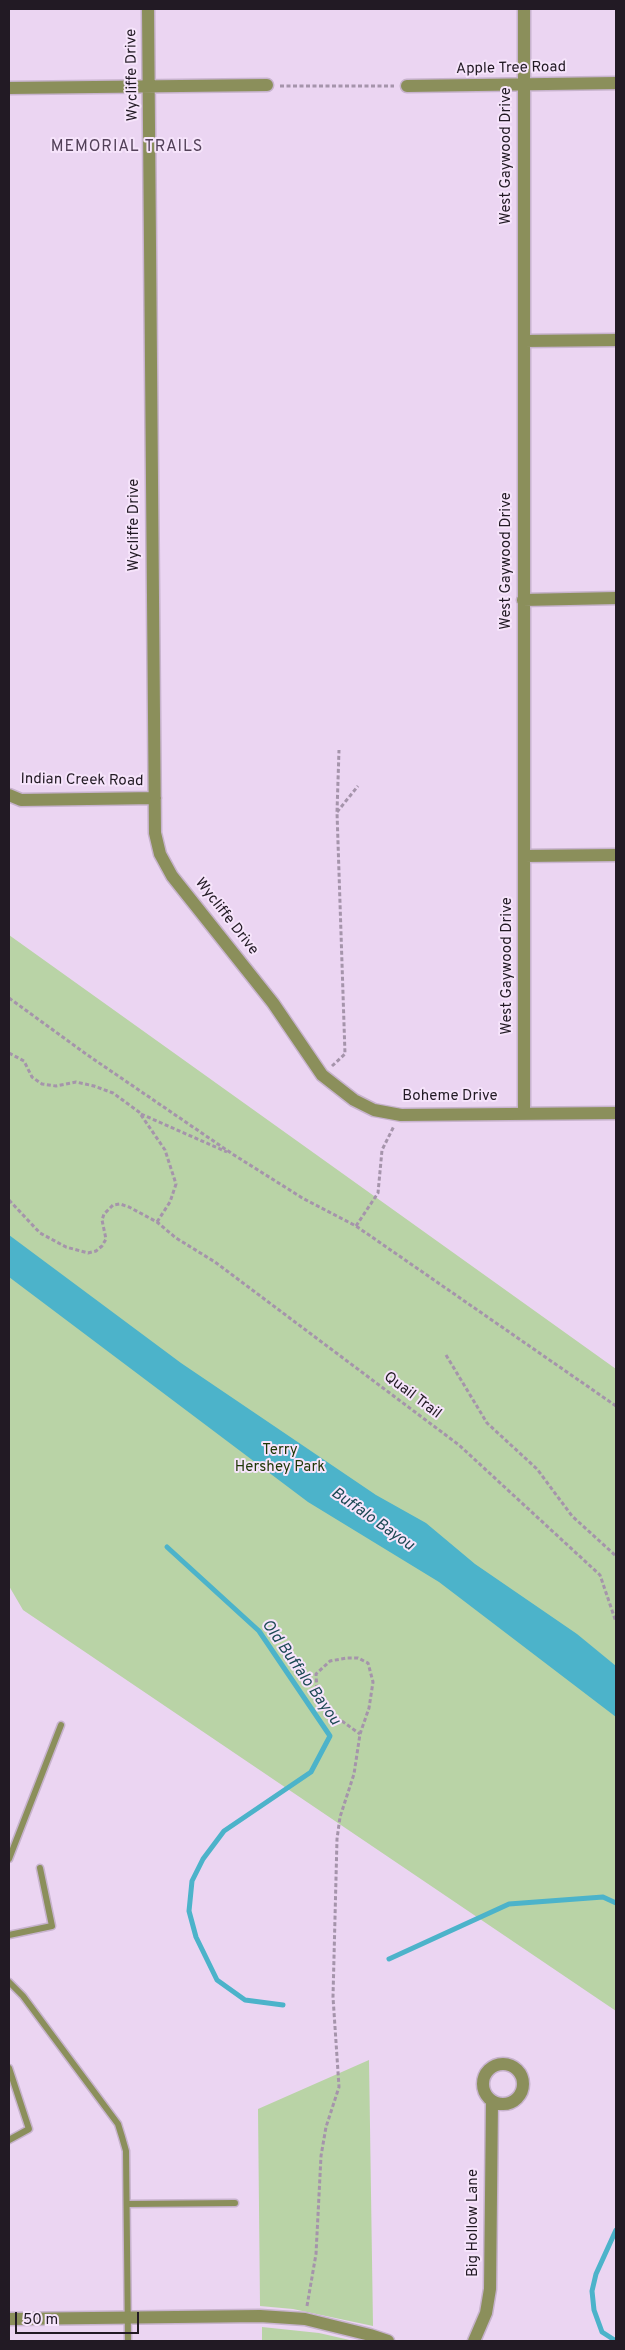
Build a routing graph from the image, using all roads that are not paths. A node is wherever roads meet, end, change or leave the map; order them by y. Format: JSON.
{"nodes":[{"id":1,"x":148,"y":9,"type":"edge"},
{"id":2,"x":524,"y":9,"type":"edge"},
{"id":3,"x":616,"y":84,"type":"edge"},
{"id":4,"x":524,"y":85,"type":"junction"},
{"id":5,"x":149,"y":86,"type":"junction"},
{"id":6,"x":267,"y":86,"type":"road end"},
{"id":7,"x":407,"y":86,"type":"road end"},
{"id":8,"x":9,"y":88,"type":"edge"},
{"id":9,"x":616,"y":340,"type":"edge"},
{"id":10,"x":524,"y":341,"type":"junction"},
{"id":11,"x":616,"y":598,"type":"edge"},
{"id":12,"x":523,"y":600,"type":"junction"},
{"id":13,"x":9,"y":795,"type":"edge"},
{"id":14,"x":155,"y":798,"type":"junction"},
{"id":15,"x":616,"y":855,"type":"edge"},
{"id":16,"x":524,"y":856,"type":"junction"},
{"id":17,"x":273,"y":1003,"type":"joint"},
{"id":18,"x":524,"y":1112,"type":"junction"},
{"id":19,"x":616,"y":1112,"type":"edge"},
{"id":20,"x":61,"y":1725,"type":"dead end"},
{"id":21,"x":9,"y":1858,"type":"edge"},
{"id":22,"x":40,"y":1868,"type":"dead end"},
{"id":23,"x":9,"y":1935,"type":"edge"},
{"id":24,"x":9,"y":1982,"type":"edge"},
{"id":25,"x":9,"y":2068,"type":"edge"},
{"id":26,"x":492,"y":2101,"type":"dead end"},
{"id":27,"x":9,"y":2140,"type":"edge"},
{"id":28,"x":235,"y":2202,"type":"dead end"},
{"id":29,"x":126,"y":2204,"type":"junction"},
{"id":30,"x":128,"y":2318,"type":"junction"},
{"id":31,"x":9,"y":2319,"type":"edge"},
{"id":32,"x":128,"y":2341,"type":"edge"},
{"id":33,"x":388,"y":2341,"type":"edge"},
{"id":34,"x":474,"y":2341,"type":"edge"}],
"edges":[{"from":1,"to":5,"type":"street","name":"Wycliffe Drive"},
{"from":2,"to":4,"type":"street","name":"West Gaywood Drive"},
{"from":3,"to":4,"type":"street","name":"Apple Tree Road"},
{"from":4,"to":7,"type":"street","name":"Apple Tree Road"},
{"from":4,"to":10,"type":"street","name":"West Gaywood Drive"},
{"from":5,"to":6,"type":"street"},
{"from":5,"to":8,"type":"street"},
{"from":5,"to":14,"type":"street","name":"Wycliffe Drive"},
{"from":9,"to":10,"type":"street"},
{"from":10,"to":12,"type":"street","name":"West Gaywood Drive"},
{"from":11,"to":12,"type":"street"},
{"from":12,"to":16,"type":"street","name":"West Gaywood Drive"},
{"from":13,"to":14,"type":"street","name":"Indian Creek Road"},
{"from":14,"to":17,"type":"street","name":"Wycliffe Drive"},
{"from":15,"to":16,"type":"street"},
{"from":16,"to":18,"type":"street","name":"West Gaywood Drive"},
{"from":17,"to":18,"type":"street","name":"Boheme Drive"},
{"from":18,"to":19,"type":"street","name":"Boheme Drive"},
{"from":20,"to":21,"type":"lane"},
{"from":22,"to":23,"type":"lane"},
{"from":24,"to":29,"type":"lane"},
{"from":25,"to":27,"type":"lane"},
{"from":26,"to":34,"type":"street","name":"Big Hollow Lane"},
{"from":28,"to":29,"type":"lane"},
{"from":29,"to":30,"type":"lane"},
{"from":30,"to":31,"type":"street"},
{"from":30,"to":32,"type":"lane"},
{"from":30,"to":33,"type":"street"}]}
